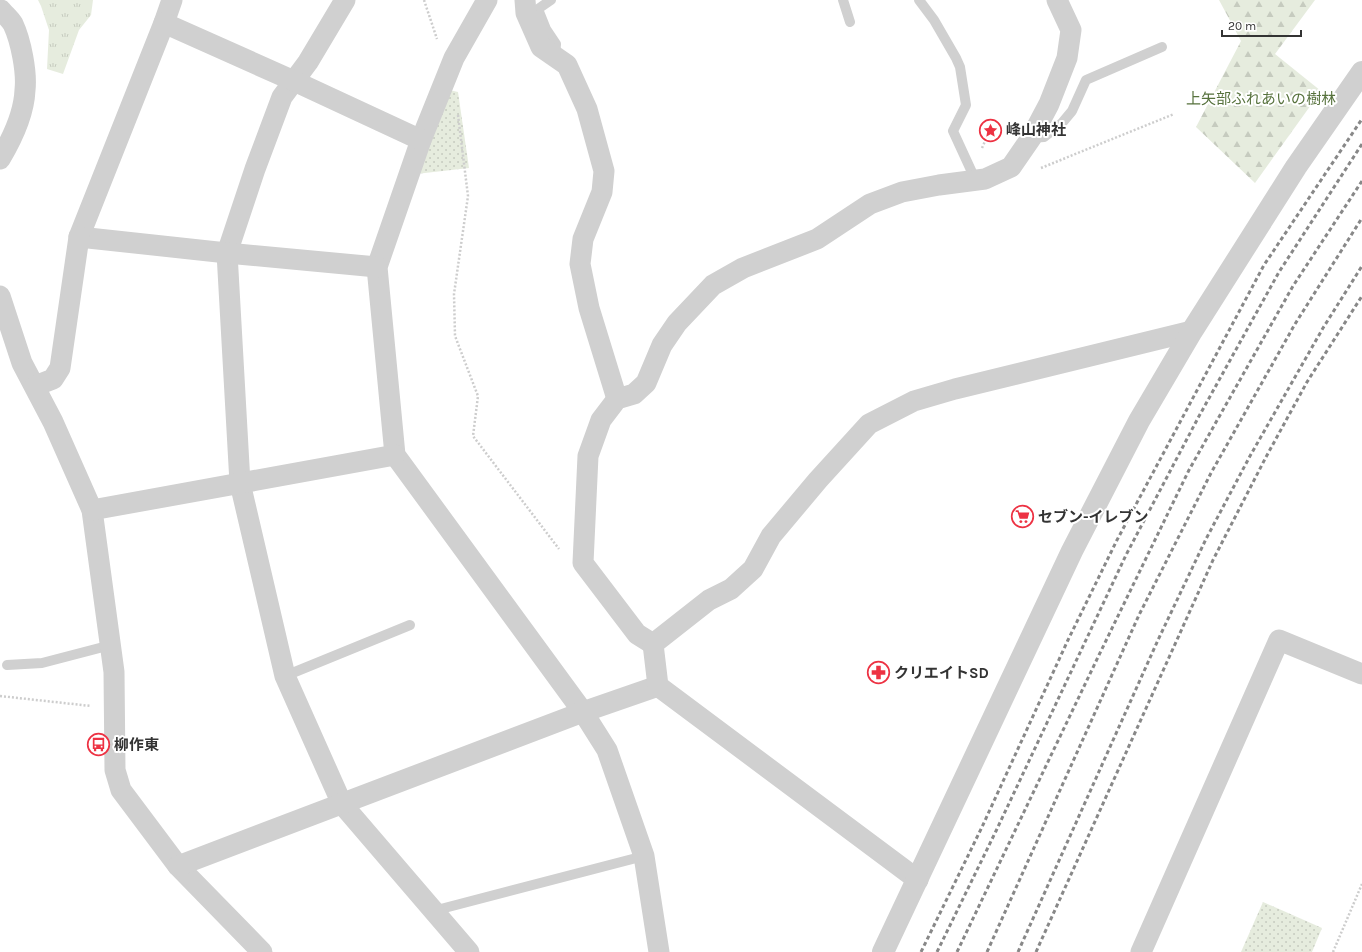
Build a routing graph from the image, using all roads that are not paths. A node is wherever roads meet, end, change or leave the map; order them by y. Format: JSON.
{"nodes":[{"id":1,"x":172,"y":0,"type":"edge"},
{"id":2,"x":345,"y":0,"type":"edge"},
{"id":3,"x":487,"y":0,"type":"edge"},
{"id":4,"x":525,"y":0,"type":"edge"},
{"id":5,"x":551,"y":0,"type":"edge"},
{"id":6,"x":843,"y":0,"type":"edge"},
{"id":7,"x":920,"y":0,"type":"edge"},
{"id":8,"x":1057,"y":0,"type":"edge"},
{"id":9,"x":1,"y":10,"type":"dead end"},
{"id":10,"x":850,"y":22,"type":"dead end"},
{"id":11,"x":164,"y":23,"type":"junction"},
{"id":12,"x":1162,"y":47,"type":"dead end"},
{"id":13,"x":555,"y":56,"type":"junction"},
{"id":14,"x":1362,"y":72,"type":"edge"},
{"id":15,"x":294,"y":81,"type":"junction"},
{"id":16,"x":1031,"y":138,"type":"junction"},
{"id":17,"x":421,"y":140,"type":"junction"},
{"id":18,"x":0,"y":159,"type":"edge"},
{"id":19,"x":976,"y":181,"type":"junction"},
{"id":20,"x":79,"y":237,"type":"junction"},
{"id":21,"x":227,"y":254,"type":"junction"},
{"id":22,"x":377,"y":267,"type":"junction"},
{"id":23,"x":0,"y":296,"type":"edge"},
{"id":24,"x":1192,"y":331,"type":"junction"},
{"id":25,"x":35,"y":386,"type":"junction"},
{"id":26,"x":617,"y":399,"type":"junction"},
{"id":27,"x":396,"y":455,"type":"junction"},
{"id":28,"x":240,"y":483,"type":"junction"},
{"id":29,"x":92,"y":510,"type":"junction"},
{"id":30,"x":410,"y":625,"type":"dead end"},
{"id":31,"x":653,"y":644,"type":"junction"},
{"id":32,"x":111,"y":645,"type":"junction"},
{"id":33,"x":7,"y":665,"type":"dead end"},
{"id":34,"x":1362,"y":674,"type":"edge"},
{"id":35,"x":285,"y":676,"type":"junction"},
{"id":36,"x":658,"y":686,"type":"junction"},
{"id":37,"x":583,"y":712,"type":"junction"},
{"id":38,"x":342,"y":804,"type":"junction"},
{"id":39,"x":644,"y":856,"type":"junction"},
{"id":40,"x":178,"y":866,"type":"junction"},
{"id":41,"x":918,"y":880,"type":"junction"},
{"id":42,"x":433,"y":911,"type":"junction"},
{"id":43,"x":262,"y":952,"type":"edge"},
{"id":44,"x":469,"y":952,"type":"edge"},
{"id":45,"x":659,"y":952,"type":"edge"},
{"id":46,"x":883,"y":952,"type":"edge"},
{"id":47,"x":1141,"y":952,"type":"edge"}],
"edges":[{"from":1,"to":11,"type":"street"},
{"from":2,"to":15,"type":"street"},
{"from":3,"to":17,"type":"street"},
{"from":4,"to":13,"type":"street"},
{"from":5,"to":13,"type":"lane"},
{"from":6,"to":10,"type":"lane"},
{"from":7,"to":19,"type":"lane"},
{"from":8,"to":16,"type":"street"},
{"from":9,"to":18,"type":"street"},
{"from":11,"to":15,"type":"street"},
{"from":11,"to":20,"type":"street"},
{"from":12,"to":16,"type":"lane"},
{"from":13,"to":26,"type":"street"},
{"from":14,"to":24,"type":"street"},
{"from":15,"to":17,"type":"street"},
{"from":15,"to":21,"type":"street"},
{"from":16,"to":19,"type":"street"},
{"from":17,"to":22,"type":"street"},
{"from":19,"to":26,"type":"street"},
{"from":20,"to":21,"type":"street"},
{"from":20,"to":25,"type":"street"},
{"from":21,"to":22,"type":"street"},
{"from":21,"to":28,"type":"street"},
{"from":22,"to":27,"type":"street"},
{"from":23,"to":25,"type":"street"},
{"from":24,"to":31,"type":"street"},
{"from":24,"to":41,"type":"street"},
{"from":25,"to":29,"type":"street"},
{"from":26,"to":31,"type":"street"},
{"from":27,"to":28,"type":"street"},
{"from":27,"to":37,"type":"street"},
{"from":28,"to":29,"type":"street"},
{"from":28,"to":35,"type":"street"},
{"from":29,"to":32,"type":"street"},
{"from":30,"to":35,"type":"lane"},
{"from":31,"to":36,"type":"street"},
{"from":32,"to":33,"type":"lane"},
{"from":32,"to":40,"type":"street"},
{"from":34,"to":47,"type":"street"},
{"from":35,"to":38,"type":"street"},
{"from":36,"to":37,"type":"street"},
{"from":36,"to":41,"type":"street"},
{"from":37,"to":38,"type":"street"},
{"from":37,"to":39,"type":"street"},
{"from":38,"to":40,"type":"street"},
{"from":38,"to":42,"type":"street"},
{"from":39,"to":42,"type":"lane"},
{"from":39,"to":45,"type":"street"},
{"from":40,"to":43,"type":"street"},
{"from":41,"to":46,"type":"street"},
{"from":42,"to":44,"type":"street"}]}
